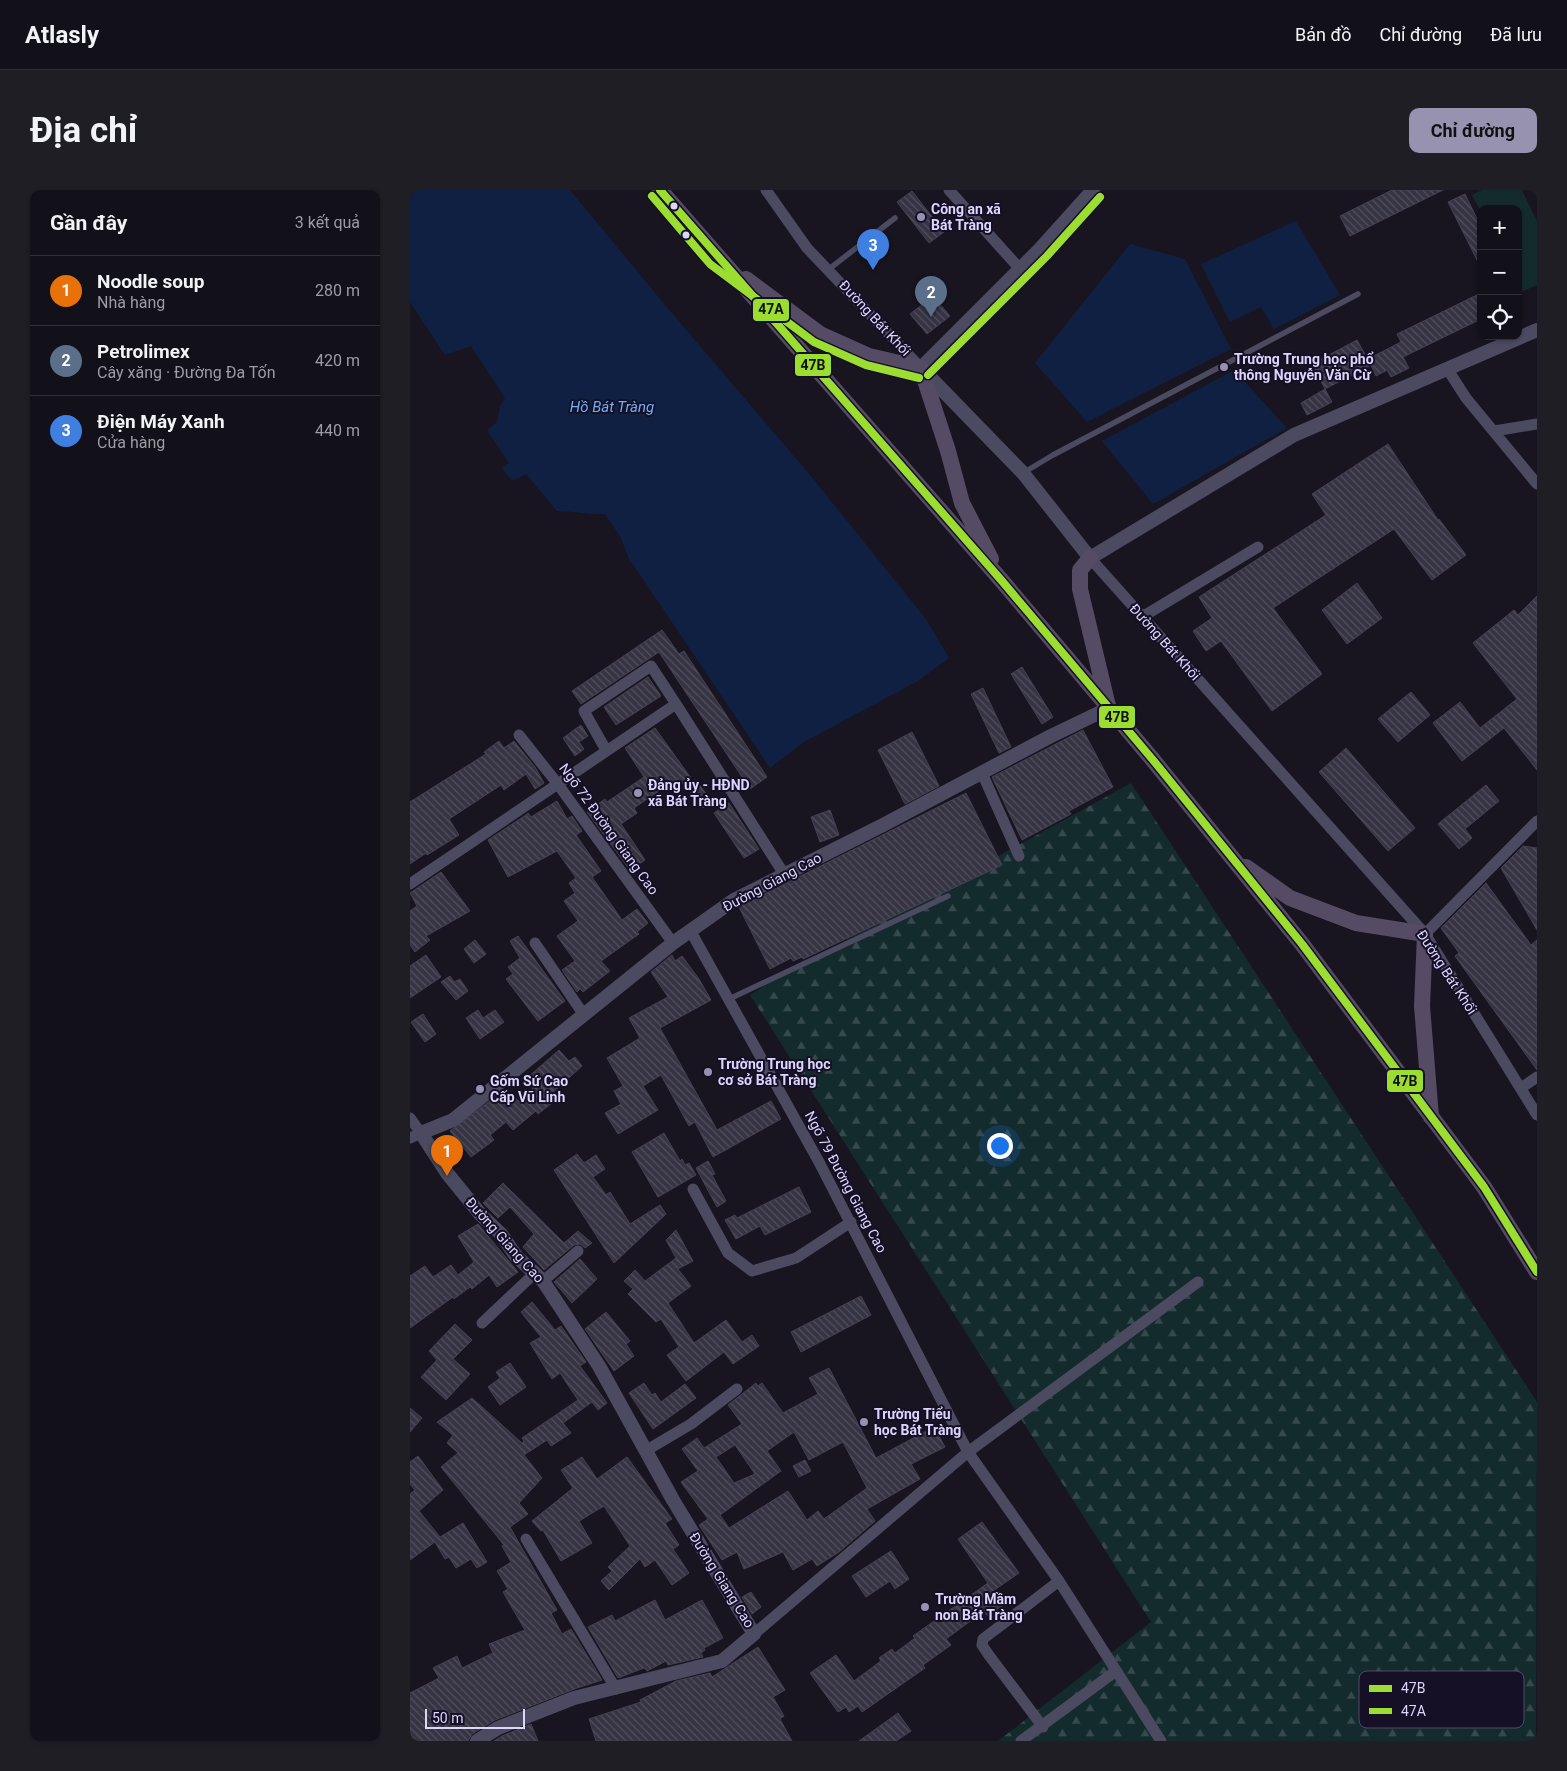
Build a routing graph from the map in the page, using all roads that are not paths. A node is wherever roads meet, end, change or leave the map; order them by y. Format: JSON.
{"nodes":[{"id":1,"x":660,"y":190,"type":"edge"},
{"id":2,"x":766,"y":190,"type":"edge"},
{"id":3,"x":948,"y":190,"type":"edge"},
{"id":4,"x":1093,"y":190,"type":"edge"},
{"id":5,"x":895,"y":218,"type":"dead end"},
{"id":6,"x":717,"y":257,"type":"junction"},
{"id":7,"x":829,"y":269,"type":"junction"},
{"id":8,"x":1020,"y":269,"type":"junction"},
{"id":9,"x":1358,"y":294,"type":"dead end"},
{"id":10,"x":1537,"y":330,"type":"edge"},
{"id":11,"x":921,"y":368,"type":"junction"},
{"id":12,"x":1448,"y":370,"type":"junction"},
{"id":13,"x":1537,"y":424,"type":"edge"},
{"id":14,"x":1494,"y":431,"type":"junction"},
{"id":15,"x":1023,"y":473,"type":"junction"},
{"id":16,"x":1537,"y":484,"type":"edge"},
{"id":17,"x":1258,"y":548,"type":"dead end"},
{"id":18,"x":1090,"y":558,"type":"junction"},
{"id":19,"x":1002,"y":581,"type":"junction"},
{"id":20,"x":1142,"y":617,"type":"junction"},
{"id":21,"x":676,"y":704,"type":"junction"},
{"id":22,"x":1109,"y":708,"type":"junction"},
{"id":23,"x":519,"y":735,"type":"dead end"},
{"id":24,"x":606,"y":750,"type":"junction"},
{"id":25,"x":982,"y":773,"type":"junction"},
{"id":26,"x":557,"y":782,"type":"junction"},
{"id":27,"x":1537,"y":821,"type":"edge"},
{"id":28,"x":1226,"y":853,"type":"junction"},
{"id":29,"x":1020,"y":856,"type":"dead end"},
{"id":30,"x":784,"y":874,"type":"junction"},
{"id":31,"x":410,"y":884,"type":"edge"},
{"id":32,"x":948,"y":896,"type":"dead end"},
{"id":33,"x":690,"y":930,"type":"junction"},
{"id":34,"x":1425,"y":934,"type":"junction"},
{"id":35,"x":535,"y":943,"type":"dead end"},
{"id":36,"x":673,"y":943,"type":"junction"},
{"id":37,"x":729,"y":999,"type":"junction"},
{"id":38,"x":584,"y":1015,"type":"junction"},
{"id":39,"x":1537,"y":1077,"type":"edge"},
{"id":40,"x":1521,"y":1088,"type":"junction"},
{"id":41,"x":1537,"y":1115,"type":"edge"},
{"id":42,"x":1431,"y":1117,"type":"junction"},
{"id":43,"x":410,"y":1118,"type":"edge"},
{"id":44,"x":416,"y":1136,"type":"edge"},
{"id":45,"x":693,"y":1189,"type":"dead end"},
{"id":46,"x":851,"y":1222,"type":"junction"},
{"id":47,"x":578,"y":1251,"type":"dead end"},
{"id":48,"x":1537,"y":1272,"type":"edge"},
{"id":49,"x":539,"y":1277,"type":"junction"},
{"id":50,"x":1198,"y":1282,"type":"dead end"},
{"id":51,"x":482,"y":1323,"type":"dead end"},
{"id":52,"x":737,"y":1389,"type":"dead end"},
{"id":53,"x":647,"y":1450,"type":"junction"},
{"id":54,"x":968,"y":1452,"type":"junction"},
{"id":55,"x":526,"y":1539,"type":"dead end"},
{"id":56,"x":1059,"y":1581,"type":"junction"},
{"id":57,"x":754,"y":1634,"type":"junction"},
{"id":58,"x":1116,"y":1671,"type":"junction"},
{"id":59,"x":616,"y":1689,"type":"junction"},
{"id":60,"x":1043,"y":1727,"type":"junction"},
{"id":61,"x":477,"y":1741,"type":"edge"},
{"id":62,"x":1021,"y":1741,"type":"edge"},
{"id":63,"x":1161,"y":1741,"type":"edge"}],
"edges":[{"from":1,"to":6,"type":"main road"},
{"from":2,"to":7,"type":"street","name":"Đường Bát Khối"},
{"from":3,"to":8,"type":"street"},
{"from":4,"to":8,"type":"street"},
{"from":5,"to":7,"type":"lane"},
{"from":6,"to":11,"type":"main road"},
{"from":6,"to":19,"type":"main road"},
{"from":7,"to":11,"type":"street","name":"Đường Bát Khối"},
{"from":8,"to":11,"type":"street"},
{"from":9,"to":15,"type":"lane"},
{"from":10,"to":12,"type":"street"},
{"from":11,"to":15,"type":"street","name":"Đường Bát Khối"},
{"from":11,"to":19,"type":"main road"},
{"from":12,"to":14,"type":"street"},
{"from":12,"to":18,"type":"street"},
{"from":13,"to":14,"type":"street"},
{"from":14,"to":16,"type":"street"},
{"from":15,"to":18,"type":"street","name":"Đường Bát Khối"},
{"from":17,"to":20,"type":"street"},
{"from":18,"to":20,"type":"street","name":"Đường Bát Khối"},
{"from":18,"to":22,"type":"main road"},
{"from":19,"to":22,"type":"main road"},
{"from":20,"to":34,"type":"street","name":"Đường Bát Khối"},
{"from":21,"to":24,"type":"street"},
{"from":21,"to":24,"type":"street"},
{"from":21,"to":30,"type":"street"},
{"from":22,"to":25,"type":"street","name":"Đường Giang Cao"},
{"from":22,"to":28,"type":"main road"},
{"from":23,"to":26,"type":"street","name":"Ngõ 72 Đường Giang Cao"},
{"from":24,"to":26,"type":"street"},
{"from":25,"to":29,"type":"street"},
{"from":25,"to":30,"type":"street","name":"Đường Giang Cao"},
{"from":26,"to":31,"type":"street"},
{"from":26,"to":36,"type":"street","name":"Ngõ 72 Đường Giang Cao"},
{"from":27,"to":34,"type":"street"},
{"from":28,"to":34,"type":"main road"},
{"from":28,"to":42,"type":"main road"},
{"from":30,"to":33,"type":"street","name":"Đường Giang Cao"},
{"from":32,"to":37,"type":"lane"},
{"from":33,"to":36,"type":"street","name":"Đường Giang Cao"},
{"from":33,"to":37,"type":"street","name":"Ngõ 79 Đường Giang Cao"},
{"from":34,"to":40,"type":"street","name":"Đường Bát Khối"},
{"from":34,"to":42,"type":"main road"},
{"from":35,"to":38,"type":"street"},
{"from":36,"to":38,"type":"street","name":"Đường Giang Cao"},
{"from":37,"to":46,"type":"street","name":"Ngõ 79 Đường Giang Cao"},
{"from":38,"to":44,"type":"street","name":"Đường Giang Cao"},
{"from":39,"to":40,"type":"street"},
{"from":40,"to":41,"type":"street","name":"Đường Bát Khối"},
{"from":42,"to":48,"type":"main road"},
{"from":43,"to":44,"type":"street"},
{"from":44,"to":49,"type":"street","name":"Đường Giang Cao"},
{"from":45,"to":46,"type":"street"},
{"from":46,"to":54,"type":"street","name":"Ngõ 79 Đường Giang Cao"},
{"from":47,"to":49,"type":"street"},
{"from":49,"to":51,"type":"street"},
{"from":49,"to":53,"type":"street","name":"Đường Giang Cao"},
{"from":50,"to":54,"type":"street"},
{"from":52,"to":53,"type":"street"},
{"from":53,"to":57,"type":"street","name":"Đường Giang Cao"},
{"from":54,"to":56,"type":"street","name":"Ngõ 79 Đường Giang Cao"},
{"from":54,"to":57,"type":"street"},
{"from":55,"to":59,"type":"street"},
{"from":56,"to":58,"type":"street","name":"Ngõ 79 Đường Giang Cao"},
{"from":56,"to":60,"type":"street"},
{"from":57,"to":59,"type":"street","name":"Đường Giang Cao"},
{"from":58,"to":60,"type":"street"},
{"from":58,"to":63,"type":"street","name":"Ngõ 79 Đường Giang Cao"},
{"from":59,"to":61,"type":"street","name":"Đường Giang Cao"},
{"from":60,"to":62,"type":"street"}]}
